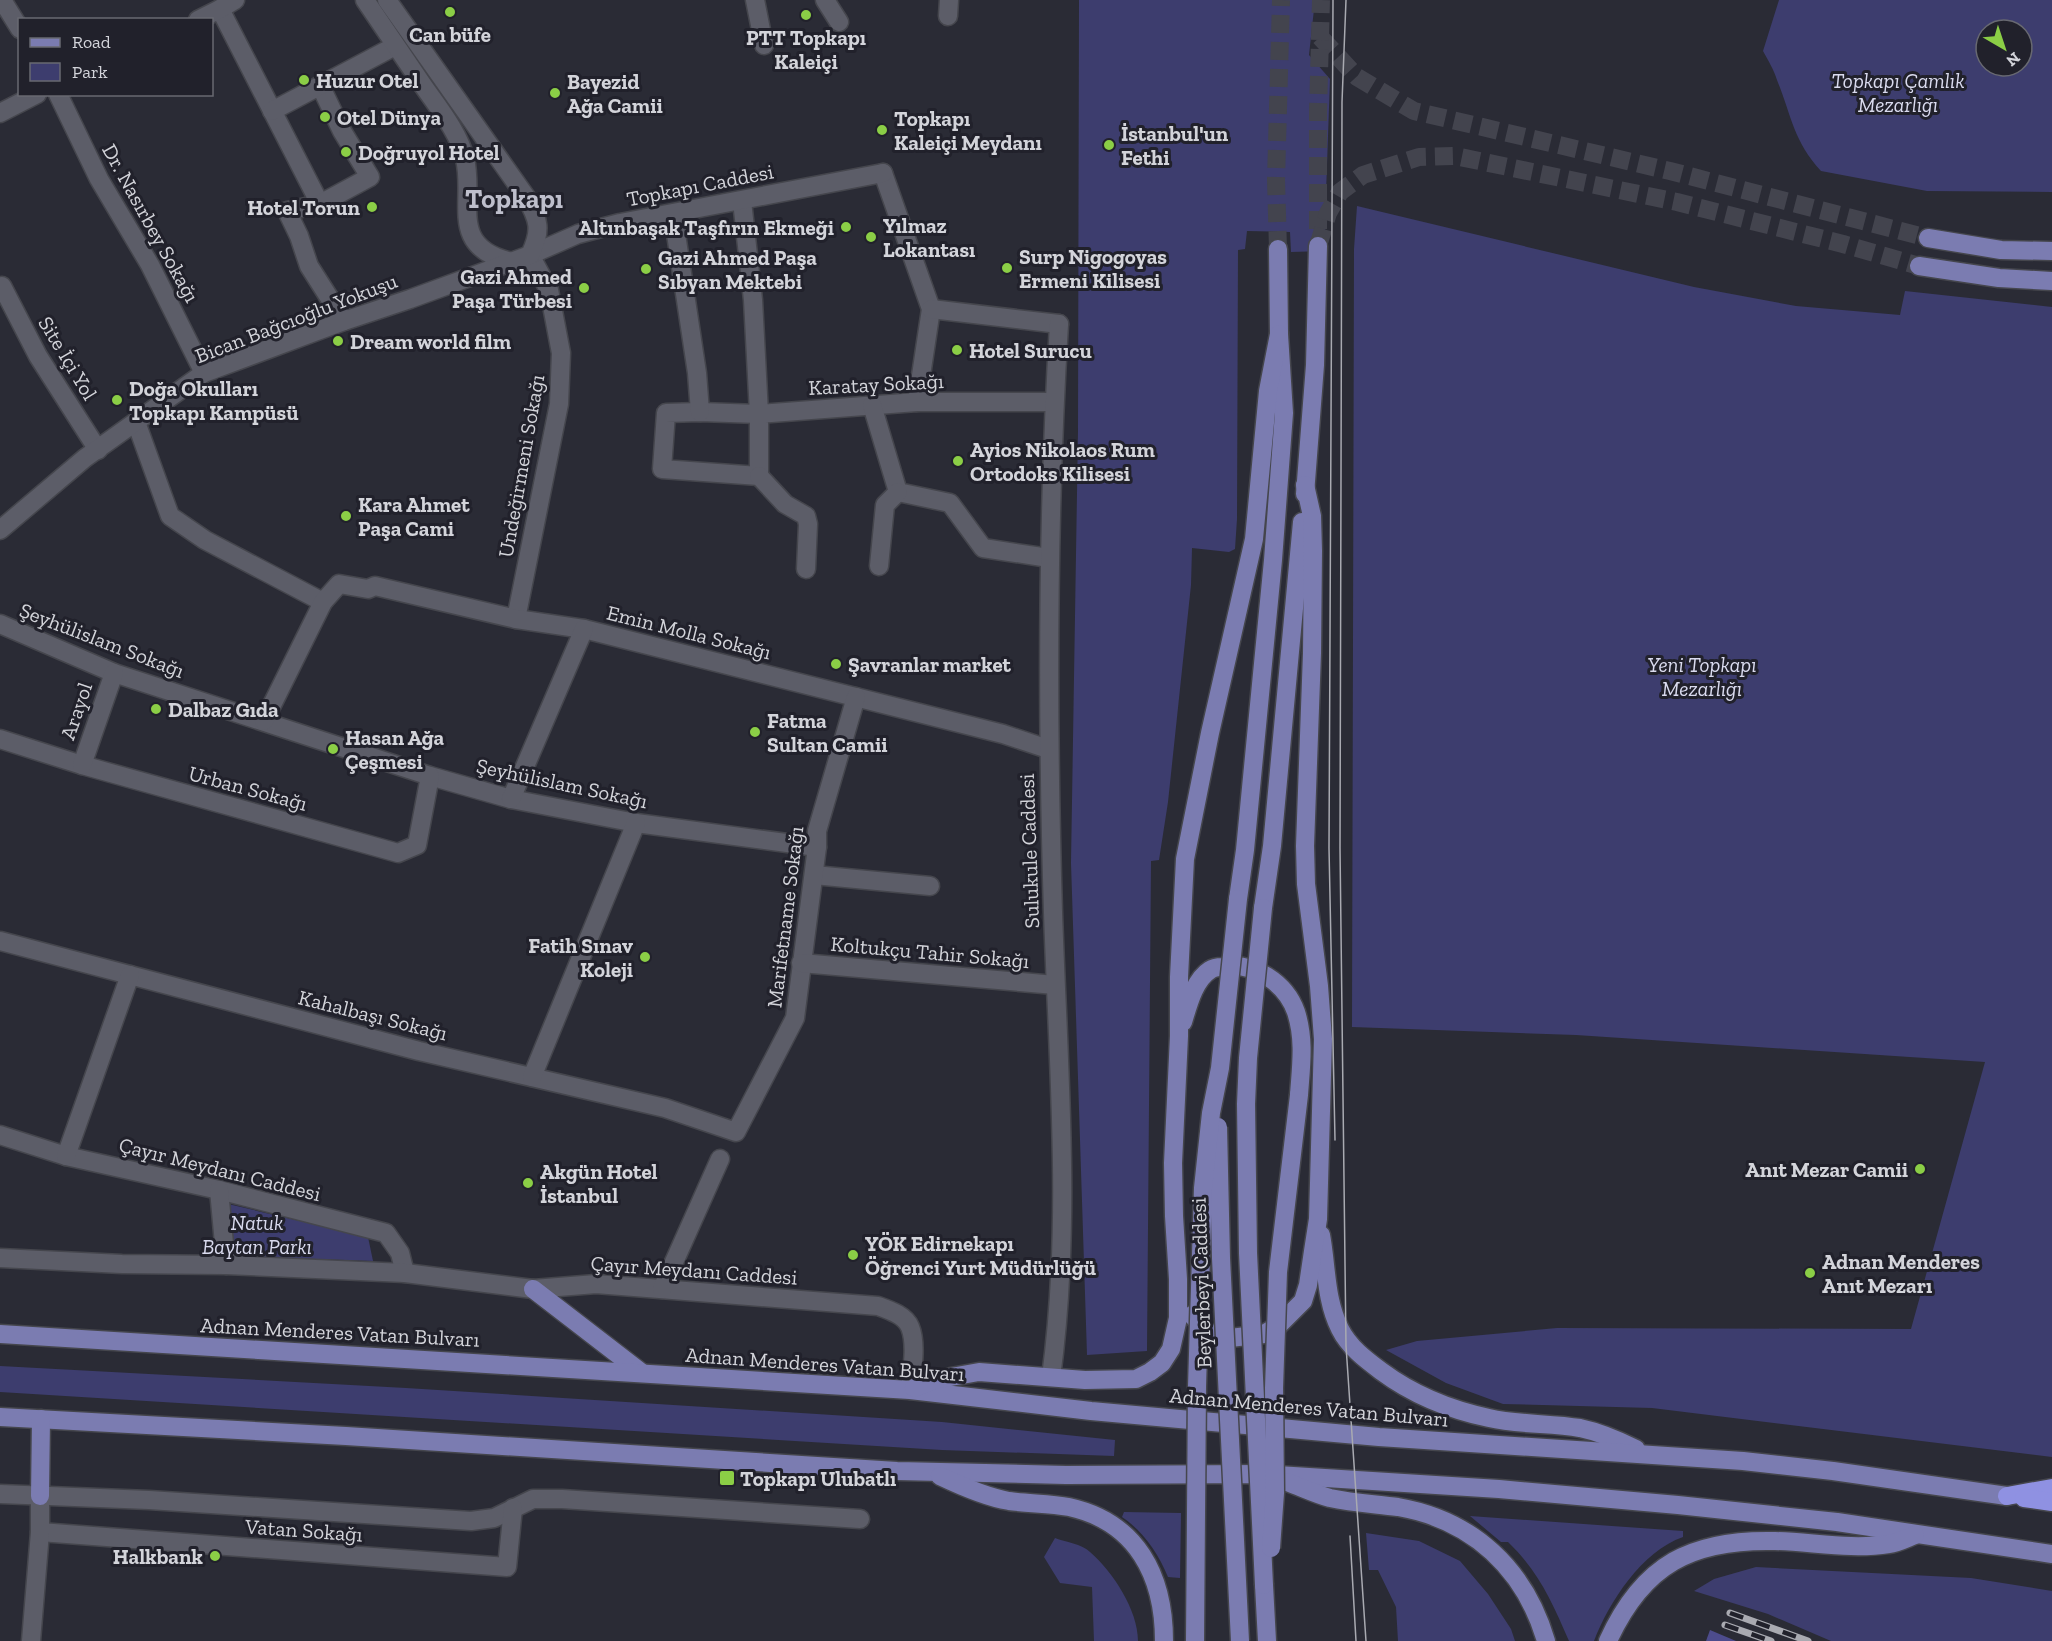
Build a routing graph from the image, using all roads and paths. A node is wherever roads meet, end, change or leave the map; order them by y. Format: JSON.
{"nodes":[{"id":1,"x":2,"y":0,"type":"edge"},
{"id":2,"x":365,"y":0,"type":"edge"},
{"id":3,"x":387,"y":0,"type":"edge"},
{"id":4,"x":755,"y":0,"type":"edge"},
{"id":5,"x":825,"y":0,"type":"edge"},
{"id":6,"x":228,"y":5,"type":"edge"},
{"id":7,"x":202,"y":18,"type":"edge"},
{"id":8,"x":838,"y":22,"type":"dead end"},
{"id":9,"x":18,"y":26,"type":"edge"},
{"id":10,"x":764,"y":45,"type":"dead end"},
{"id":11,"x":395,"y":46,"type":"junction"},
{"id":12,"x":320,"y":84,"type":"junction"},
{"id":13,"x":33,"y":96,"type":"edge"},
{"id":14,"x":59,"y":96,"type":"edge"},
{"id":15,"x":272,"y":111,"type":"junction"},
{"id":16,"x":0,"y":113,"type":"edge"},
{"id":17,"x":742,"y":201,"type":"junction"},
{"id":18,"x":320,"y":204,"type":"junction"},
{"id":19,"x":673,"y":214,"type":"junction"},
{"id":20,"x":1928,"y":238,"type":"tunnel mouth"},
{"id":21,"x":1318,"y":246,"type":"tunnel mouth"},
{"id":22,"x":1278,"y":249,"type":"tunnel mouth"},
{"id":23,"x":2052,"y":252,"type":"edge"},
{"id":24,"x":530,"y":255,"type":"junction"},
{"id":25,"x":508,"y":261,"type":"junction"},
{"id":26,"x":1919,"y":266,"type":"tunnel mouth"},
{"id":27,"x":2052,"y":281,"type":"edge"},
{"id":28,"x":2,"y":286,"type":"dead end"},
{"id":29,"x":931,"y":309,"type":"junction"},
{"id":30,"x":344,"y":321,"type":"junction"},
{"id":31,"x":1279,"y":334,"type":"junction"},
{"id":32,"x":204,"y":373,"type":"junction"},
{"id":33,"x":917,"y":402,"type":"junction"},
{"id":34,"x":1054,"y":402,"type":"junction"},
{"id":35,"x":872,"y":405,"type":"junction"},
{"id":36,"x":700,"y":412,"type":"junction"},
{"id":37,"x":759,"y":414,"type":"junction"},
{"id":38,"x":136,"y":422,"type":"junction"},
{"id":39,"x":99,"y":450,"type":"junction"},
{"id":40,"x":759,"y":476,"type":"junction"},
{"id":41,"x":1305,"y":484,"type":"junction"},
{"id":42,"x":898,"y":492,"type":"junction"},
{"id":43,"x":0,"y":530,"type":"edge"},
{"id":44,"x":1049,"y":558,"type":"junction"},
{"id":45,"x":879,"y":566,"type":"dead end"},
{"id":46,"x":806,"y":569,"type":"dead end"},
{"id":47,"x":323,"y":602,"type":"junction"},
{"id":48,"x":516,"y":619,"type":"junction"},
{"id":49,"x":0,"y":624,"type":"edge"},
{"id":50,"x":584,"y":629,"type":"junction"},
{"id":51,"x":114,"y":672,"type":"junction"},
{"id":52,"x":856,"y":698,"type":"junction"},
{"id":53,"x":264,"y":721,"type":"junction"},
{"id":54,"x":0,"y":740,"type":"edge"},
{"id":55,"x":1048,"y":749,"type":"junction"},
{"id":56,"x":82,"y":765,"type":"junction"},
{"id":57,"x":430,"y":777,"type":"junction"},
{"id":58,"x":511,"y":799,"type":"junction"},
{"id":59,"x":636,"y":823,"type":"junction"},
{"id":60,"x":817,"y":847,"type":"junction"},
{"id":61,"x":814,"y":875,"type":"junction"},
{"id":62,"x":930,"y":885,"type":"dead end"},
{"id":63,"x":0,"y":941,"type":"edge"},
{"id":64,"x":801,"y":963,"type":"junction"},
{"id":65,"x":130,"y":975,"type":"junction"},
{"id":66,"x":1055,"y":985,"type":"junction"},
{"id":67,"x":1179,"y":1036,"type":"junction"},
{"id":68,"x":1220,"y":1068,"type":"junction"},
{"id":69,"x":532,"y":1077,"type":"junction"},
{"id":70,"x":735,"y":1132,"type":"joint"},
{"id":71,"x":0,"y":1135,"type":"edge"},
{"id":72,"x":66,"y":1156,"type":"junction"},
{"id":73,"x":720,"y":1159,"type":"dead end"},
{"id":74,"x":219,"y":1190,"type":"junction"},
{"id":75,"x":1318,"y":1219,"type":"junction"},
{"id":76,"x":0,"y":1258,"type":"edge"},
{"id":77,"x":226,"y":1265,"type":"junction"},
{"id":78,"x":405,"y":1273,"type":"junction"},
{"id":79,"x":1178,"y":1279,"type":"junction"},
{"id":80,"x":533,"y":1289,"type":"junction"},
{"id":81,"x":663,"y":1289,"type":"junction"},
{"id":82,"x":0,"y":1334,"type":"edge"},
{"id":83,"x":642,"y":1373,"type":"junction"},
{"id":84,"x":1051,"y":1377,"type":"junction"},
{"id":85,"x":910,"y":1390,"type":"junction"},
{"id":86,"x":0,"y":1417,"type":"edge"},
{"id":87,"x":41,"y":1419,"type":"junction"},
{"id":88,"x":1645,"y":1454,"type":"junction"},
{"id":89,"x":933,"y":1472,"type":"junction"},
{"id":90,"x":1262,"y":1474,"type":"junction"},
{"id":91,"x":2052,"y":1488,"type":"edge"},
{"id":92,"x":0,"y":1494,"type":"edge"},
{"id":93,"x":40,"y":1496,"type":"junction"},
{"id":94,"x":2007,"y":1496,"type":"junction"},
{"id":95,"x":2052,"y":1502,"type":"edge"},
{"id":96,"x":513,"y":1508,"type":"junction"},
{"id":97,"x":860,"y":1519,"type":"dead end"},
{"id":98,"x":40,"y":1532,"type":"junction"},
{"id":99,"x":1917,"y":1535,"type":"junction"},
{"id":100,"x":2052,"y":1554,"type":"edge"},
{"id":101,"x":1264,"y":1585,"type":"junction"},
{"id":102,"x":31,"y":1641,"type":"edge"},
{"id":103,"x":1164,"y":1641,"type":"edge"},
{"id":104,"x":1195,"y":1641,"type":"edge"},
{"id":105,"x":1240,"y":1641,"type":"edge"},
{"id":106,"x":1267,"y":1641,"type":"edge"},
{"id":107,"x":1546,"y":1641,"type":"edge"},
{"id":108,"x":1608,"y":1641,"type":"edge"}],
"edges":[{"from":1,"to":9,"type":"street"},
{"from":2,"to":11,"type":"street"},
{"from":3,"to":24,"type":"street"},
{"from":4,"to":10,"type":"street"},
{"from":5,"to":8,"type":"street"},
{"from":6,"to":7,"type":"street"},
{"from":6,"to":15,"type":"street"},
{"from":11,"to":12,"type":"street"},
{"from":11,"to":25,"type":"street"},
{"from":12,"to":15,"type":"street"},
{"from":12,"to":18,"type":"street"},
{"from":13,"to":16,"type":"street"},
{"from":14,"to":32,"type":"street","name":"Dr. Nasırbey Sokağı"},
{"from":15,"to":18,"type":"street"},
{"from":17,"to":19,"type":"street","name":"Topkapı Caddesi"},
{"from":17,"to":29,"type":"street","name":"Topkapı Caddesi"},
{"from":17,"to":37,"type":"street"},
{"from":18,"to":30,"type":"street"},
{"from":19,"to":24,"type":"street","name":"Topkapı Caddesi"},
{"from":19,"to":36,"type":"street"},
{"from":20,"to":23,"type":"main road"},
{"from":21,"to":41,"type":"main road"},
{"from":22,"to":31,"type":"main road"},
{"from":24,"to":25,"type":"street","name":"Topkapı Caddesi"},
{"from":24,"to":48,"type":"street","name":"Undeğirmeni Sokağı"},
{"from":25,"to":30,"type":"street","name":"Bican Bağcıoğlu Yokuşu"},
{"from":26,"to":27,"type":"main road"},
{"from":28,"to":39,"type":"street","name":"Site İçi Yol"},
{"from":29,"to":33,"type":"street"},
{"from":29,"to":34,"type":"street","name":"Sulukule Caddesi"},
{"from":30,"to":32,"type":"street","name":"Bican Bağcıoğlu Yokuşu"},
{"from":31,"to":67,"type":"main road"},
{"from":31,"to":68,"type":"main road","bridge":true},
{"from":32,"to":38,"type":"street","name":"Bican Bağcıoğlu Yokuşu"},
{"from":33,"to":34,"type":"street","name":"Karatay Sokağı"},
{"from":33,"to":35,"type":"street","name":"Karatay Sokağı"},
{"from":34,"to":44,"type":"street","name":"Sulukule Caddesi"},
{"from":35,"to":37,"type":"street","name":"Karatay Sokağı"},
{"from":35,"to":42,"type":"street"},
{"from":36,"to":37,"type":"street","name":"Karatay Sokağı"},
{"from":36,"to":40,"type":"street","name":"Karatay Sokağı"},
{"from":37,"to":40,"type":"street"},
{"from":38,"to":39,"type":"street","name":"Bican Bağcıoğlu Yokuşu"},
{"from":38,"to":47,"type":"street"},
{"from":39,"to":43,"type":"street","name":"Bican Bağcıoğlu Yokuşu"},
{"from":40,"to":46,"type":"street"},
{"from":41,"to":75,"type":"main road"},
{"from":41,"to":101,"type":"main road","bridge":true},
{"from":42,"to":44,"type":"street"},
{"from":42,"to":45,"type":"street"},
{"from":44,"to":55,"type":"street","name":"Sulukule Caddesi"},
{"from":47,"to":48,"type":"street","name":"Emin Molla Sokağı"},
{"from":47,"to":53,"type":"street"},
{"from":48,"to":50,"type":"street","name":"Emin Molla Sokağı"},
{"from":49,"to":51,"type":"street","name":"Şeyhülislam Sokağı"},
{"from":50,"to":52,"type":"street","name":"Emin Molla Sokağı"},
{"from":50,"to":58,"type":"street"},
{"from":51,"to":53,"type":"street","name":"Şeyhülislam Sokağı"},
{"from":51,"to":56,"type":"street","name":"Arayol"},
{"from":52,"to":55,"type":"street","name":"Emin Molla Sokağı"},
{"from":52,"to":60,"type":"street","name":"Marifetname Sokağı"},
{"from":53,"to":57,"type":"street","name":"Şeyhülislam Sokağı"},
{"from":54,"to":56,"type":"street","name":"Urban Sokağı"},
{"from":55,"to":66,"type":"street","name":"Sulukule Caddesi"},
{"from":56,"to":57,"type":"street","name":"Urban Sokağı"},
{"from":57,"to":58,"type":"street","name":"Şeyhülislam Sokağı"},
{"from":58,"to":59,"type":"street","name":"Şeyhülislam Sokağı"},
{"from":59,"to":60,"type":"street","name":"Şeyhülislam Sokağı"},
{"from":59,"to":69,"type":"street"},
{"from":60,"to":61,"type":"street","name":"Marifetname Sokağı"},
{"from":61,"to":62,"type":"street"},
{"from":61,"to":64,"type":"street","name":"Marifetname Sokağı"},
{"from":63,"to":65,"type":"street","name":"Kahalbaşı Sokağı"},
{"from":64,"to":66,"type":"street","name":"Koltukçu Tahir Sokağı"},
{"from":64,"to":70,"type":"street","name":"Marifetname Sokağı"},
{"from":65,"to":69,"type":"street","name":"Kahalbaşı Sokağı"},
{"from":65,"to":72,"type":"street"},
{"from":66,"to":84,"type":"street","name":"Sulukule Caddesi"},
{"from":67,"to":79,"type":"main road"},
{"from":67,"to":101,"type":"main road","bridge":true},
{"from":68,"to":104,"type":"main road","bridge":true},
{"from":68,"to":105,"type":"main road","name":"Beylerbeyi Caddesi","bridge":true},
{"from":69,"to":70,"type":"street","name":"Kahalbaşı Sokağı"},
{"from":71,"to":72,"type":"street","name":"Çayır Meydanı Caddesi"},
{"from":72,"to":74,"type":"street","name":"Çayır Meydanı Caddesi"},
{"from":73,"to":81,"type":"street"},
{"from":74,"to":77,"type":"street"},
{"from":74,"to":78,"type":"street","name":"Çayır Meydanı Caddesi"},
{"from":75,"to":79,"type":"main road"},
{"from":75,"to":88,"type":"main road"},
{"from":76,"to":77,"type":"street","name":"Çayır Meydanı Caddesi"},
{"from":77,"to":78,"type":"street","name":"Çayır Meydanı Caddesi"},
{"from":78,"to":80,"type":"street","name":"Çayır Meydanı Caddesi"},
{"from":79,"to":84,"type":"main road"},
{"from":80,"to":81,"type":"street","name":"Çayır Meydanı Caddesi"},
{"from":80,"to":83,"type":"main road"},
{"from":81,"to":85,"type":"street","name":"Çayır Meydanı Caddesi"},
{"from":82,"to":83,"type":"main road","name":"Adnan Menderes Vatan Bulvarı"},
{"from":83,"to":85,"type":"main road","name":"Adnan Menderes Vatan Bulvarı"},
{"from":84,"to":85,"type":"main road"},
{"from":85,"to":88,"type":"main road","name":"Adnan Menderes Vatan Bulvarı"},
{"from":86,"to":87,"type":"main road"},
{"from":87,"to":89,"type":"main road"},
{"from":87,"to":93,"type":"main road"},
{"from":88,"to":94,"type":"main road","name":"Adnan Menderes Vatan Bulvarı"},
{"from":89,"to":90,"type":"main road"},
{"from":89,"to":103,"type":"main road"},
{"from":90,"to":99,"type":"main road"},
{"from":90,"to":107,"type":"main road"},
{"from":91,"to":94,"type":"highway"},
{"from":92,"to":93,"type":"street"},
{"from":93,"to":96,"type":"street"},
{"from":93,"to":98,"type":"street"},
{"from":94,"to":95,"type":"highway"},
{"from":96,"to":97,"type":"street"},
{"from":96,"to":98,"type":"street","name":"Vatan Sokağı"},
{"from":98,"to":102,"type":"street"},
{"from":99,"to":100,"type":"main road"},
{"from":99,"to":108,"type":"main road"},
{"from":101,"to":106,"type":"main road"}]}
